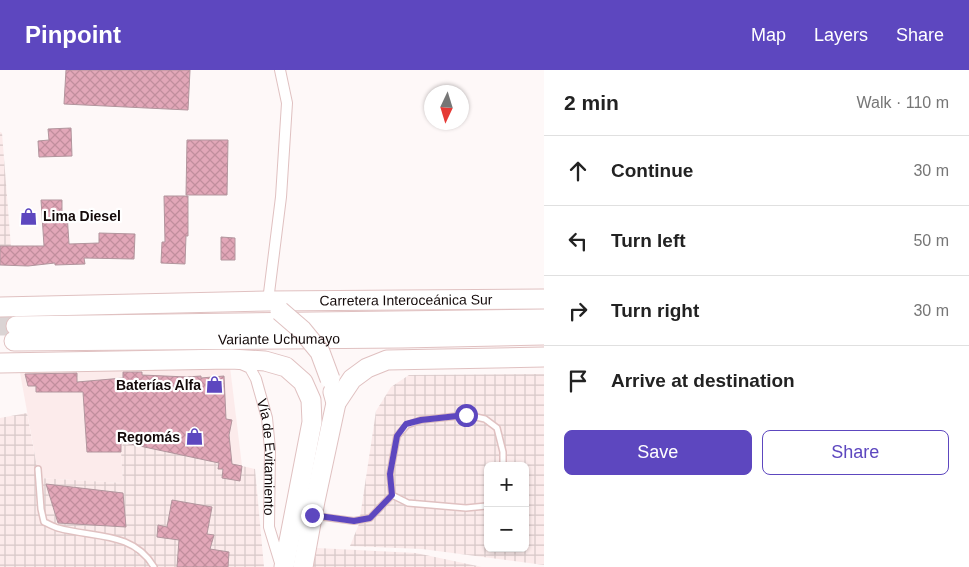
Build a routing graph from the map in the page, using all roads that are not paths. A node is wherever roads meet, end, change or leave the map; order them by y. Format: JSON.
{"nodes":[{"id":1,"x":280,"y":70,"type":"edge"},
{"id":2,"x":544,"y":299,"type":"edge"},
{"id":3,"x":274,"y":306,"type":"junction"},
{"id":4,"x":2,"y":308,"type":"edge"},
{"id":5,"x":544,"y":319,"type":"edge"},
{"id":6,"x":544,"y":335,"type":"edge"},
{"id":7,"x":544,"y":357,"type":"edge"},
{"id":8,"x":231,"y":359,"type":"junction"},
{"id":9,"x":0,"y":363,"type":"edge"},
{"id":10,"x":311,"y":400,"type":"joint"},
{"id":11,"x":336,"y":403,"type":"junction"},
{"id":12,"x":503,"y":462,"type":"edge"},
{"id":13,"x":38,"y":469,"type":"dead end"},
{"id":14,"x":392,"y":495,"type":"junction"},
{"id":15,"x":484,"y":506,"type":"edge"},
{"id":16,"x":312,"y":515,"type":"junction"},
{"id":17,"x":154,"y":567,"type":"edge"},
{"id":18,"x":282,"y":567,"type":"edge"},
{"id":19,"x":303,"y":567,"type":"edge"}],
"edges":[{"from":1,"to":3,"type":"street"},
{"from":2,"to":3,"type":"highway","name":"Carretera Interoceánica Sur"},
{"from":3,"to":4,"type":"highway"},
{"from":3,"to":11,"type":"highway","bridge":true},
{"from":5,"to":6,"type":"highway","name":"Variante Uchumayo"},
{"from":7,"to":11,"type":"highway"},
{"from":8,"to":9,"type":"highway","name":"Variante Uchumayo"},
{"from":8,"to":10,"type":"highway","name":"Variante Uchumayo"},
{"from":8,"to":18,"type":"street","name":"Vía de Evitamiento"},
{"from":10,"to":18,"type":"highway","name":"Vía de Evitamiento"},
{"from":11,"to":16,"type":"highway"},
{"from":12,"to":14,"type":"lane"},
{"from":13,"to":17,"type":"lane"},
{"from":14,"to":15,"type":"lane"},
{"from":14,"to":16,"type":"lane"},
{"from":16,"to":19,"type":"highway"}]}
